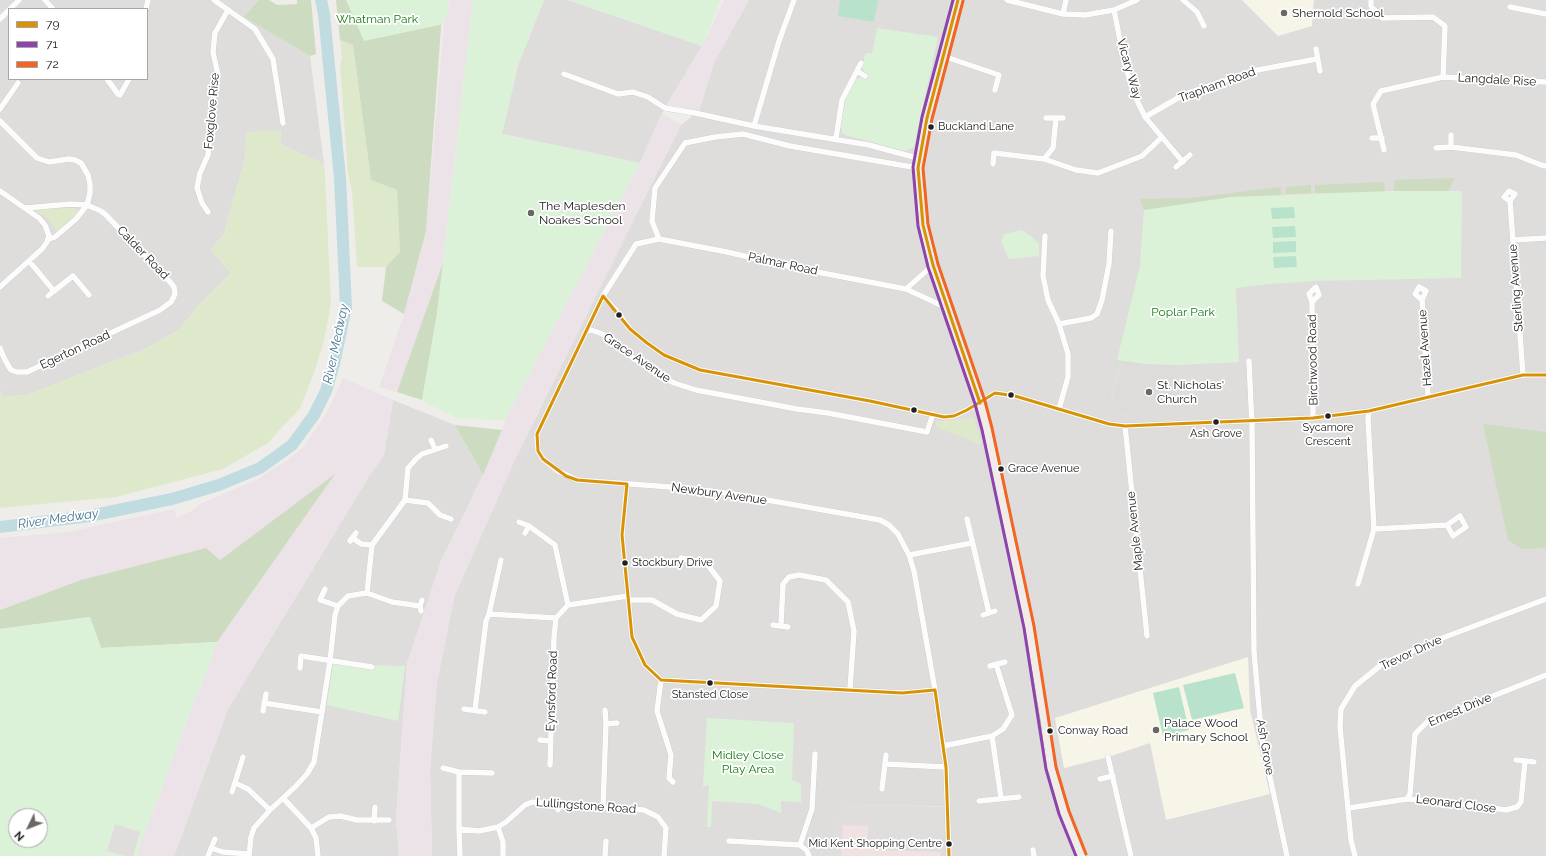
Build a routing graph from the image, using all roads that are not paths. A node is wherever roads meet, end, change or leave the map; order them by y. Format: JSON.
{"nodes":[{"id":1,"x":19,"y":0,"type":"edge"},
{"id":2,"x":46,"y":0,"type":"edge"},
{"id":3,"x":214,"y":0,"type":"edge"},
{"id":4,"x":794,"y":0,"type":"edge"},
{"id":5,"x":958,"y":0,"type":"edge"},
{"id":6,"x":1007,"y":0,"type":"edge"},
{"id":7,"x":1066,"y":0,"type":"edge"},
{"id":8,"x":1137,"y":0,"type":"edge"},
{"id":9,"x":1183,"y":0,"type":"edge"},
{"id":10,"x":1371,"y":0,"type":"edge"},
{"id":11,"x":1510,"y":7,"type":"dead end"},
{"id":12,"x":12,"y":8,"type":"edge"},
{"id":13,"x":52,"y":8,"type":"edge"},
{"id":14,"x":228,"y":10,"type":"junction"},
{"id":15,"x":1114,"y":10,"type":"junction"},
{"id":16,"x":8,"y":12,"type":"edge"},
{"id":17,"x":1063,"y":14,"type":"junction"},
{"id":18,"x":1546,"y":14,"type":"edge"},
{"id":19,"x":0,"y":19,"type":"edge"},
{"id":20,"x":1204,"y":26,"type":"dead end"},
{"id":21,"x":1316,"y":49,"type":"dead end"},
{"id":22,"x":943,"y":56,"type":"junction"},
{"id":23,"x":1317,"y":59,"type":"junction"},
{"id":24,"x":861,"y":63,"type":"dead end"},
{"id":25,"x":857,"y":71,"type":"junction"},
{"id":26,"x":1320,"y":71,"type":"dead end"},
{"id":27,"x":564,"y":74,"type":"dead end"},
{"id":28,"x":865,"y":76,"type":"dead end"},
{"id":29,"x":1443,"y":77,"type":"junction"},
{"id":30,"x":108,"y":80,"type":"edge"},
{"id":31,"x":128,"y":80,"type":"edge"},
{"id":32,"x":1546,"y":82,"type":"edge"},
{"id":33,"x":18,"y":83,"type":"dead end"},
{"id":34,"x":995,"y":90,"type":"dead end"},
{"id":35,"x":0,"y":108,"type":"edge"},
{"id":36,"x":1145,"y":117,"type":"junction"},
{"id":37,"x":1046,"y":118,"type":"dead end"},
{"id":38,"x":1056,"y":118,"type":"junction"},
{"id":39,"x":1063,"y":118,"type":"dead end"},
{"id":40,"x":0,"y":120,"type":"edge"},
{"id":41,"x":283,"y":124,"type":"dead end"},
{"id":42,"x":754,"y":126,"type":"junction"},
{"id":43,"x":1451,"y":135,"type":"dead end"},
{"id":44,"x":836,"y":138,"type":"junction"},
{"id":45,"x":1161,"y":138,"type":"junction"},
{"id":46,"x":1372,"y":138,"type":"dead end"},
{"id":47,"x":1382,"y":138,"type":"junction"},
{"id":48,"x":1451,"y":147,"type":"junction"},
{"id":49,"x":1436,"y":148,"type":"dead end"},
{"id":50,"x":1384,"y":150,"type":"dead end"},
{"id":51,"x":1190,"y":155,"type":"dead end"},
{"id":52,"x":921,"y":159,"type":"junction"},
{"id":53,"x":1044,"y":159,"type":"junction"},
{"id":54,"x":1182,"y":162,"type":"junction"},
{"id":55,"x":992,"y":164,"type":"dead end"},
{"id":56,"x":1546,"y":166,"type":"edge"},
{"id":57,"x":1176,"y":167,"type":"dead end"},
{"id":58,"x":918,"y":168,"type":"junction"},
{"id":59,"x":0,"y":191,"type":"edge"},
{"id":60,"x":1510,"y":201,"type":"dead end"},
{"id":61,"x":86,"y":205,"type":"junction"},
{"id":62,"x":26,"y":208,"type":"junction"},
{"id":63,"x":208,"y":212,"type":"dead end"},
{"id":64,"x":1111,"y":231,"type":"dead end"},
{"id":65,"x":1045,"y":236,"type":"dead end"},
{"id":66,"x":1546,"y":238,"type":"edge"},
{"id":67,"x":49,"y":239,"type":"junction"},
{"id":68,"x":659,"y":240,"type":"junction"},
{"id":69,"x":1513,"y":240,"type":"junction"},
{"id":70,"x":29,"y":261,"type":"junction"},
{"id":71,"x":933,"y":265,"type":"junction"},
{"id":72,"x":0,"y":287,"type":"edge"},
{"id":73,"x":906,"y":288,"type":"junction"},
{"id":74,"x":54,"y":291,"type":"junction"},
{"id":75,"x":89,"y":295,"type":"dead end"},
{"id":76,"x":48,"y":296,"type":"dead end"},
{"id":77,"x":603,"y":296,"type":"junction"},
{"id":78,"x":1422,"y":300,"type":"dead end"},
{"id":79,"x":1312,"y":302,"type":"dead end"},
{"id":80,"x":947,"y":308,"type":"junction"},
{"id":81,"x":160,"y":310,"type":"joint"},
{"id":82,"x":1059,"y":324,"type":"junction"},
{"id":83,"x":588,"y":329,"type":"junction"},
{"id":84,"x":0,"y":348,"type":"edge"},
{"id":85,"x":1249,"y":361,"type":"dead end"},
{"id":86,"x":1523,"y":375,"type":"junction"},
{"id":87,"x":1546,"y":375,"type":"edge"},
{"id":88,"x":1428,"y":396,"type":"junction"},
{"id":89,"x":980,"y":403,"type":"junction"},
{"id":90,"x":1060,"y":409,"type":"junction"},
{"id":91,"x":1369,"y":411,"type":"junction"},
{"id":92,"x":933,"y":414,"type":"junction"},
{"id":93,"x":1313,"y":418,"type":"junction"},
{"id":94,"x":1252,"y":421,"type":"junction"},
{"id":95,"x":1125,"y":426,"type":"junction"},
{"id":96,"x":537,"y":434,"type":"joint"},
{"id":97,"x":431,"y":440,"type":"dead end"},
{"id":98,"x":446,"y":446,"type":"dead end"},
{"id":99,"x":435,"y":449,"type":"junction"},
{"id":100,"x":627,"y":484,"type":"junction"},
{"id":101,"x":405,"y":500,"type":"junction"},
{"id":102,"x":451,"y":519,"type":"dead end"},
{"id":103,"x":967,"y":519,"type":"dead end"},
{"id":104,"x":519,"y":522,"type":"dead end"},
{"id":105,"x":1447,"y":525,"type":"dead end"},
{"id":106,"x":529,"y":526,"type":"junction"},
{"id":107,"x":1374,"y":529,"type":"junction"},
{"id":108,"x":525,"y":533,"type":"dead end"},
{"id":109,"x":353,"y":537,"type":"dead end"},
{"id":110,"x":972,"y":543,"type":"junction"},
{"id":111,"x":372,"y":545,"type":"junction"},
{"id":112,"x":909,"y":555,"type":"junction"},
{"id":113,"x":681,"y":558,"type":"dead end"},
{"id":114,"x":501,"y":560,"type":"dead end"},
{"id":115,"x":1358,"y":584,"type":"dead end"},
{"id":116,"x":325,"y":588,"type":"dead end"},
{"id":117,"x":367,"y":593,"type":"junction"},
{"id":118,"x":628,"y":598,"type":"junction"},
{"id":119,"x":1546,"y":599,"type":"edge"},
{"id":120,"x":422,"y":600,"type":"dead end"},
{"id":121,"x":568,"y":604,"type":"junction"},
{"id":122,"x":338,"y":606,"type":"junction"},
{"id":123,"x":995,"y":611,"type":"dead end"},
{"id":124,"x":489,"y":614,"type":"junction"},
{"id":125,"x":556,"y":618,"type":"junction"},
{"id":126,"x":773,"y":625,"type":"dead end"},
{"id":127,"x":781,"y":626,"type":"junction"},
{"id":128,"x":788,"y":626,"type":"dead end"},
{"id":129,"x":1147,"y":636,"type":"dead end"},
{"id":130,"x":330,"y":661,"type":"junction"},
{"id":131,"x":1005,"y":662,"type":"dead end"},
{"id":132,"x":996,"y":664,"type":"junction"},
{"id":133,"x":990,"y":666,"type":"dead end"},
{"id":134,"x":372,"y":667,"type":"dead end"},
{"id":135,"x":300,"y":668,"type":"dead end"},
{"id":136,"x":1546,"y":675,"type":"edge"},
{"id":137,"x":661,"y":680,"type":"junction"},
{"id":138,"x":850,"y":689,"type":"junction"},
{"id":139,"x":935,"y":690,"type":"junction"},
{"id":140,"x":266,"y":694,"type":"dead end"},
{"id":141,"x":264,"y":703,"type":"junction"},
{"id":142,"x":464,"y":709,"type":"dead end"},
{"id":143,"x":475,"y":710,"type":"junction"},
{"id":144,"x":605,"y":710,"type":"dead end"},
{"id":145,"x":263,"y":711,"type":"dead end"},
{"id":146,"x":322,"y":712,"type":"junction"},
{"id":147,"x":485,"y":712,"type":"dead end"},
{"id":148,"x":618,"y":723,"type":"dead end"},
{"id":149,"x":606,"y":724,"type":"junction"},
{"id":150,"x":992,"y":736,"type":"junction"},
{"id":151,"x":540,"y":740,"type":"dead end"},
{"id":152,"x":550,"y":741,"type":"junction"},
{"id":153,"x":943,"y":746,"type":"junction"},
{"id":154,"x":815,"y":754,"type":"dead end"},
{"id":155,"x":886,"y":755,"type":"dead end"},
{"id":156,"x":243,"y":757,"type":"dead end"},
{"id":157,"x":1108,"y":757,"type":"dead end"},
{"id":158,"x":1516,"y":760,"type":"dead end"},
{"id":159,"x":1525,"y":761,"type":"junction"},
{"id":160,"x":1534,"y":762,"type":"dead end"},
{"id":161,"x":885,"y":764,"type":"junction"},
{"id":162,"x":550,"y":765,"type":"dead end"},
{"id":163,"x":946,"y":767,"type":"junction"},
{"id":164,"x":443,"y":768,"type":"dead end"},
{"id":165,"x":459,"y":772,"type":"junction"},
{"id":166,"x":492,"y":773,"type":"dead end"},
{"id":167,"x":1113,"y":776,"type":"junction"},
{"id":168,"x":1100,"y":779,"type":"dead end"},
{"id":169,"x":673,"y":782,"type":"dead end"},
{"id":170,"x":235,"y":783,"type":"junction"},
{"id":171,"x":882,"y":789,"type":"dead end"},
{"id":172,"x":232,"y":792,"type":"dead end"},
{"id":173,"x":1019,"y":797,"type":"dead end"},
{"id":174,"x":283,"y":798,"type":"junction"},
{"id":175,"x":1000,"y":798,"type":"junction"},
{"id":176,"x":1407,"y":798,"type":"junction"},
{"id":177,"x":979,"y":801,"type":"dead end"},
{"id":178,"x":558,"y":803,"type":"junction"},
{"id":179,"x":375,"y":807,"type":"dead end"},
{"id":180,"x":603,"y":807,"type":"junction"},
{"id":181,"x":1349,"y":808,"type":"junction"},
{"id":182,"x":270,"y":810,"type":"junction"},
{"id":183,"x":558,"y":810,"type":"dead end"},
{"id":184,"x":389,"y":820,"type":"dead end"},
{"id":185,"x":374,"y":821,"type":"junction"},
{"id":186,"x":498,"y":827,"type":"junction"},
{"id":187,"x":311,"y":828,"type":"junction"},
{"id":188,"x":459,"y":829,"type":"junction"},
{"id":189,"x":215,"y":839,"type":"dead end"},
{"id":190,"x":606,"y":841,"type":"dead end"},
{"id":191,"x":729,"y":841,"type":"dead end"},
{"id":192,"x":800,"y":845,"type":"junction"},
{"id":193,"x":211,"y":848,"type":"junction"},
{"id":194,"x":249,"y":855,"type":"edge"},
{"id":195,"x":208,"y":856,"type":"edge"},
{"id":196,"x":318,"y":856,"type":"edge"},
{"id":197,"x":460,"y":856,"type":"edge"},
{"id":198,"x":503,"y":856,"type":"edge"},
{"id":199,"x":605,"y":856,"type":"edge"},
{"id":200,"x":664,"y":856,"type":"edge"},
{"id":201,"x":810,"y":856,"type":"edge"},
{"id":202,"x":949,"y":856,"type":"edge"},
{"id":203,"x":1081,"y":856,"type":"edge"},
{"id":204,"x":1131,"y":856,"type":"edge"},
{"id":205,"x":1287,"y":856,"type":"edge"},
{"id":206,"x":1355,"y":856,"type":"edge"}],
"edges":[{"from":1,"to":12,"type":"street"},
{"from":2,"to":13,"type":"street"},
{"from":3,"to":14,"type":"street"},
{"from":4,"to":42,"type":"street"},
{"from":5,"to":22,"type":"main road"},
{"from":6,"to":17,"type":"street"},
{"from":7,"to":17,"type":"street"},
{"from":8,"to":15,"type":"street"},
{"from":9,"to":20,"type":"street"},
{"from":10,"to":29,"type":"street","name":"Langdale Rise"},
{"from":11,"to":18,"type":"street"},
{"from":14,"to":41,"type":"street"},
{"from":14,"to":63,"type":"street","name":"Foxglove Rise"},
{"from":15,"to":17,"type":"street"},
{"from":15,"to":36,"type":"street","name":"Vicary Way"},
{"from":16,"to":19,"type":"street"},
{"from":21,"to":23,"type":"street"},
{"from":22,"to":34,"type":"street"},
{"from":22,"to":52,"type":"main road"},
{"from":23,"to":26,"type":"street"},
{"from":23,"to":36,"type":"street","name":"Trapham Road"},
{"from":24,"to":25,"type":"street"},
{"from":25,"to":28,"type":"street"},
{"from":25,"to":44,"type":"street"},
{"from":27,"to":42,"type":"street"},
{"from":29,"to":32,"type":"street","name":"Langdale Rise"},
{"from":29,"to":47,"type":"street"},
{"from":30,"to":31,"type":"street"},
{"from":33,"to":35,"type":"street"},
{"from":36,"to":45,"type":"street","name":"Vicary Way"},
{"from":37,"to":38,"type":"street"},
{"from":38,"to":39,"type":"street"},
{"from":38,"to":53,"type":"street"},
{"from":40,"to":61,"type":"street"},
{"from":42,"to":44,"type":"street"},
{"from":43,"to":48,"type":"street"},
{"from":44,"to":52,"type":"street"},
{"from":45,"to":53,"type":"street"},
{"from":45,"to":54,"type":"street","name":"Vicary Way"},
{"from":46,"to":47,"type":"street"},
{"from":47,"to":50,"type":"street"},
{"from":48,"to":49,"type":"street"},
{"from":48,"to":56,"type":"street"},
{"from":51,"to":54,"type":"street"},
{"from":52,"to":58,"type":"main road"},
{"from":53,"to":55,"type":"street"},
{"from":54,"to":57,"type":"street"},
{"from":58,"to":68,"type":"street"},
{"from":58,"to":71,"type":"main road"},
{"from":59,"to":62,"type":"street"},
{"from":60,"to":69,"type":"street","name":"Sterling Avenue"},
{"from":61,"to":62,"type":"street","name":"Calder Road"},
{"from":61,"to":67,"type":"street"},
{"from":61,"to":81,"type":"street","name":"Calder Road"},
{"from":62,"to":67,"type":"street"},
{"from":64,"to":82,"type":"street"},
{"from":65,"to":82,"type":"street"},
{"from":66,"to":69,"type":"street"},
{"from":67,"to":70,"type":"street"},
{"from":68,"to":73,"type":"street","name":"Palmar Road"},
{"from":68,"to":77,"type":"street","name":"Palmar Road"},
{"from":69,"to":86,"type":"street","name":"Sterling Avenue"},
{"from":70,"to":72,"type":"street"},
{"from":70,"to":74,"type":"street"},
{"from":71,"to":73,"type":"street"},
{"from":71,"to":80,"type":"main road"},
{"from":73,"to":80,"type":"street","name":"Palmar Road"},
{"from":74,"to":75,"type":"street"},
{"from":74,"to":76,"type":"street"},
{"from":77,"to":83,"type":"street","name":"Palmar Road"},
{"from":77,"to":92,"type":"street","name":"Grace Avenue"},
{"from":78,"to":88,"type":"street","name":"Hazel Avenue"},
{"from":79,"to":93,"type":"street","name":"Birchwood Road"},
{"from":80,"to":89,"type":"main road"},
{"from":81,"to":84,"type":"street","name":"Egerton Road"},
{"from":82,"to":90,"type":"street"},
{"from":83,"to":92,"type":"street","name":"Grace Avenue"},
{"from":83,"to":96,"type":"street","name":"Palmar Road"},
{"from":85,"to":94,"type":"street","name":"Ash Grove"},
{"from":86,"to":87,"type":"street","name":"Grace Avenue"},
{"from":86,"to":88,"type":"street","name":"Grace Avenue"},
{"from":88,"to":91,"type":"street","name":"Grace Avenue"},
{"from":89,"to":90,"type":"street","name":"Grace Avenue"},
{"from":89,"to":92,"type":"street","name":"Grace Avenue"},
{"from":89,"to":203,"type":"main road"},
{"from":90,"to":95,"type":"street","name":"Grace Avenue"},
{"from":91,"to":93,"type":"street","name":"Grace Avenue"},
{"from":91,"to":107,"type":"street"},
{"from":93,"to":94,"type":"street","name":"Grace Avenue"},
{"from":94,"to":95,"type":"street","name":"Grace Avenue"},
{"from":94,"to":205,"type":"street","name":"Ash Grove"},
{"from":95,"to":129,"type":"street","name":"Maple Avenue"},
{"from":96,"to":100,"type":"street","name":"Newbury Avenue"},
{"from":97,"to":99,"type":"street"},
{"from":98,"to":99,"type":"street"},
{"from":99,"to":101,"type":"street"},
{"from":100,"to":112,"type":"street","name":"Newbury Avenue"},
{"from":100,"to":118,"type":"street"},
{"from":101,"to":102,"type":"street"},
{"from":101,"to":111,"type":"street"},
{"from":103,"to":110,"type":"street"},
{"from":104,"to":106,"type":"street"},
{"from":105,"to":107,"type":"street"},
{"from":106,"to":108,"type":"street"},
{"from":106,"to":121,"type":"street"},
{"from":107,"to":115,"type":"street"},
{"from":109,"to":111,"type":"street"},
{"from":110,"to":112,"type":"street"},
{"from":110,"to":123,"type":"street"},
{"from":111,"to":117,"type":"street"},
{"from":112,"to":139,"type":"street","name":"Newbury Avenue"},
{"from":113,"to":118,"type":"street"},
{"from":114,"to":124,"type":"street"},
{"from":116,"to":122,"type":"street"},
{"from":117,"to":120,"type":"street"},
{"from":117,"to":122,"type":"street"},
{"from":118,"to":121,"type":"street"},
{"from":118,"to":137,"type":"street"},
{"from":119,"to":181,"type":"street","name":"Trevor Drive"},
{"from":121,"to":125,"type":"street"},
{"from":122,"to":130,"type":"street"},
{"from":124,"to":125,"type":"street"},
{"from":124,"to":143,"type":"street"},
{"from":125,"to":152,"type":"street","name":"Eynsford Road"},
{"from":126,"to":127,"type":"street"},
{"from":127,"to":128,"type":"street"},
{"from":127,"to":138,"type":"street"},
{"from":130,"to":134,"type":"street"},
{"from":130,"to":135,"type":"street"},
{"from":130,"to":146,"type":"street"},
{"from":131,"to":132,"type":"street"},
{"from":132,"to":133,"type":"street"},
{"from":132,"to":150,"type":"street"},
{"from":136,"to":176,"type":"street","name":"Ernest Drive"},
{"from":137,"to":138,"type":"street"},
{"from":137,"to":169,"type":"street"},
{"from":138,"to":139,"type":"street"},
{"from":139,"to":153,"type":"street","name":"Newbury Avenue"},
{"from":140,"to":141,"type":"street"},
{"from":141,"to":145,"type":"street"},
{"from":141,"to":146,"type":"street"},
{"from":142,"to":143,"type":"street"},
{"from":143,"to":147,"type":"street"},
{"from":144,"to":149,"type":"street"},
{"from":146,"to":174,"type":"street"},
{"from":148,"to":149,"type":"street"},
{"from":149,"to":180,"type":"street"},
{"from":150,"to":153,"type":"street"},
{"from":150,"to":175,"type":"street"},
{"from":151,"to":152,"type":"street"},
{"from":152,"to":162,"type":"street","name":"Eynsford Road"},
{"from":153,"to":163,"type":"street","name":"Newbury Avenue"},
{"from":154,"to":192,"type":"street"},
{"from":155,"to":161,"type":"street"},
{"from":156,"to":170,"type":"street"},
{"from":157,"to":167,"type":"street"},
{"from":158,"to":159,"type":"street"},
{"from":159,"to":160,"type":"street"},
{"from":159,"to":176,"type":"street","name":"Leonard Close"},
{"from":161,"to":163,"type":"street"},
{"from":161,"to":171,"type":"street"},
{"from":163,"to":202,"type":"street","name":"Newbury Avenue"},
{"from":164,"to":165,"type":"street"},
{"from":165,"to":166,"type":"street"},
{"from":165,"to":188,"type":"street"},
{"from":167,"to":168,"type":"street"},
{"from":167,"to":204,"type":"street"},
{"from":170,"to":172,"type":"street"},
{"from":170,"to":182,"type":"street"},
{"from":173,"to":175,"type":"street"},
{"from":174,"to":182,"type":"street"},
{"from":174,"to":187,"type":"street"},
{"from":175,"to":177,"type":"street"},
{"from":176,"to":181,"type":"street","name":"Leonard Close"},
{"from":178,"to":180,"type":"street","name":"Lullingstone Road"},
{"from":178,"to":183,"type":"street"},
{"from":178,"to":186,"type":"street","name":"Lullingstone Road"},
{"from":179,"to":185,"type":"street"},
{"from":180,"to":200,"type":"street","name":"Lullingstone Road"},
{"from":181,"to":206,"type":"street","name":"Trevor Drive"},
{"from":182,"to":194,"type":"street"},
{"from":184,"to":185,"type":"street"},
{"from":185,"to":187,"type":"street"},
{"from":186,"to":188,"type":"street","name":"Lullingstone Road"},
{"from":186,"to":198,"type":"street"},
{"from":187,"to":196,"type":"street"},
{"from":188,"to":197,"type":"street"},
{"from":189,"to":193,"type":"street"},
{"from":190,"to":199,"type":"street"},
{"from":191,"to":192,"type":"street"},
{"from":192,"to":201,"type":"street"},
{"from":193,"to":194,"type":"street"},
{"from":193,"to":195,"type":"street"}]}
